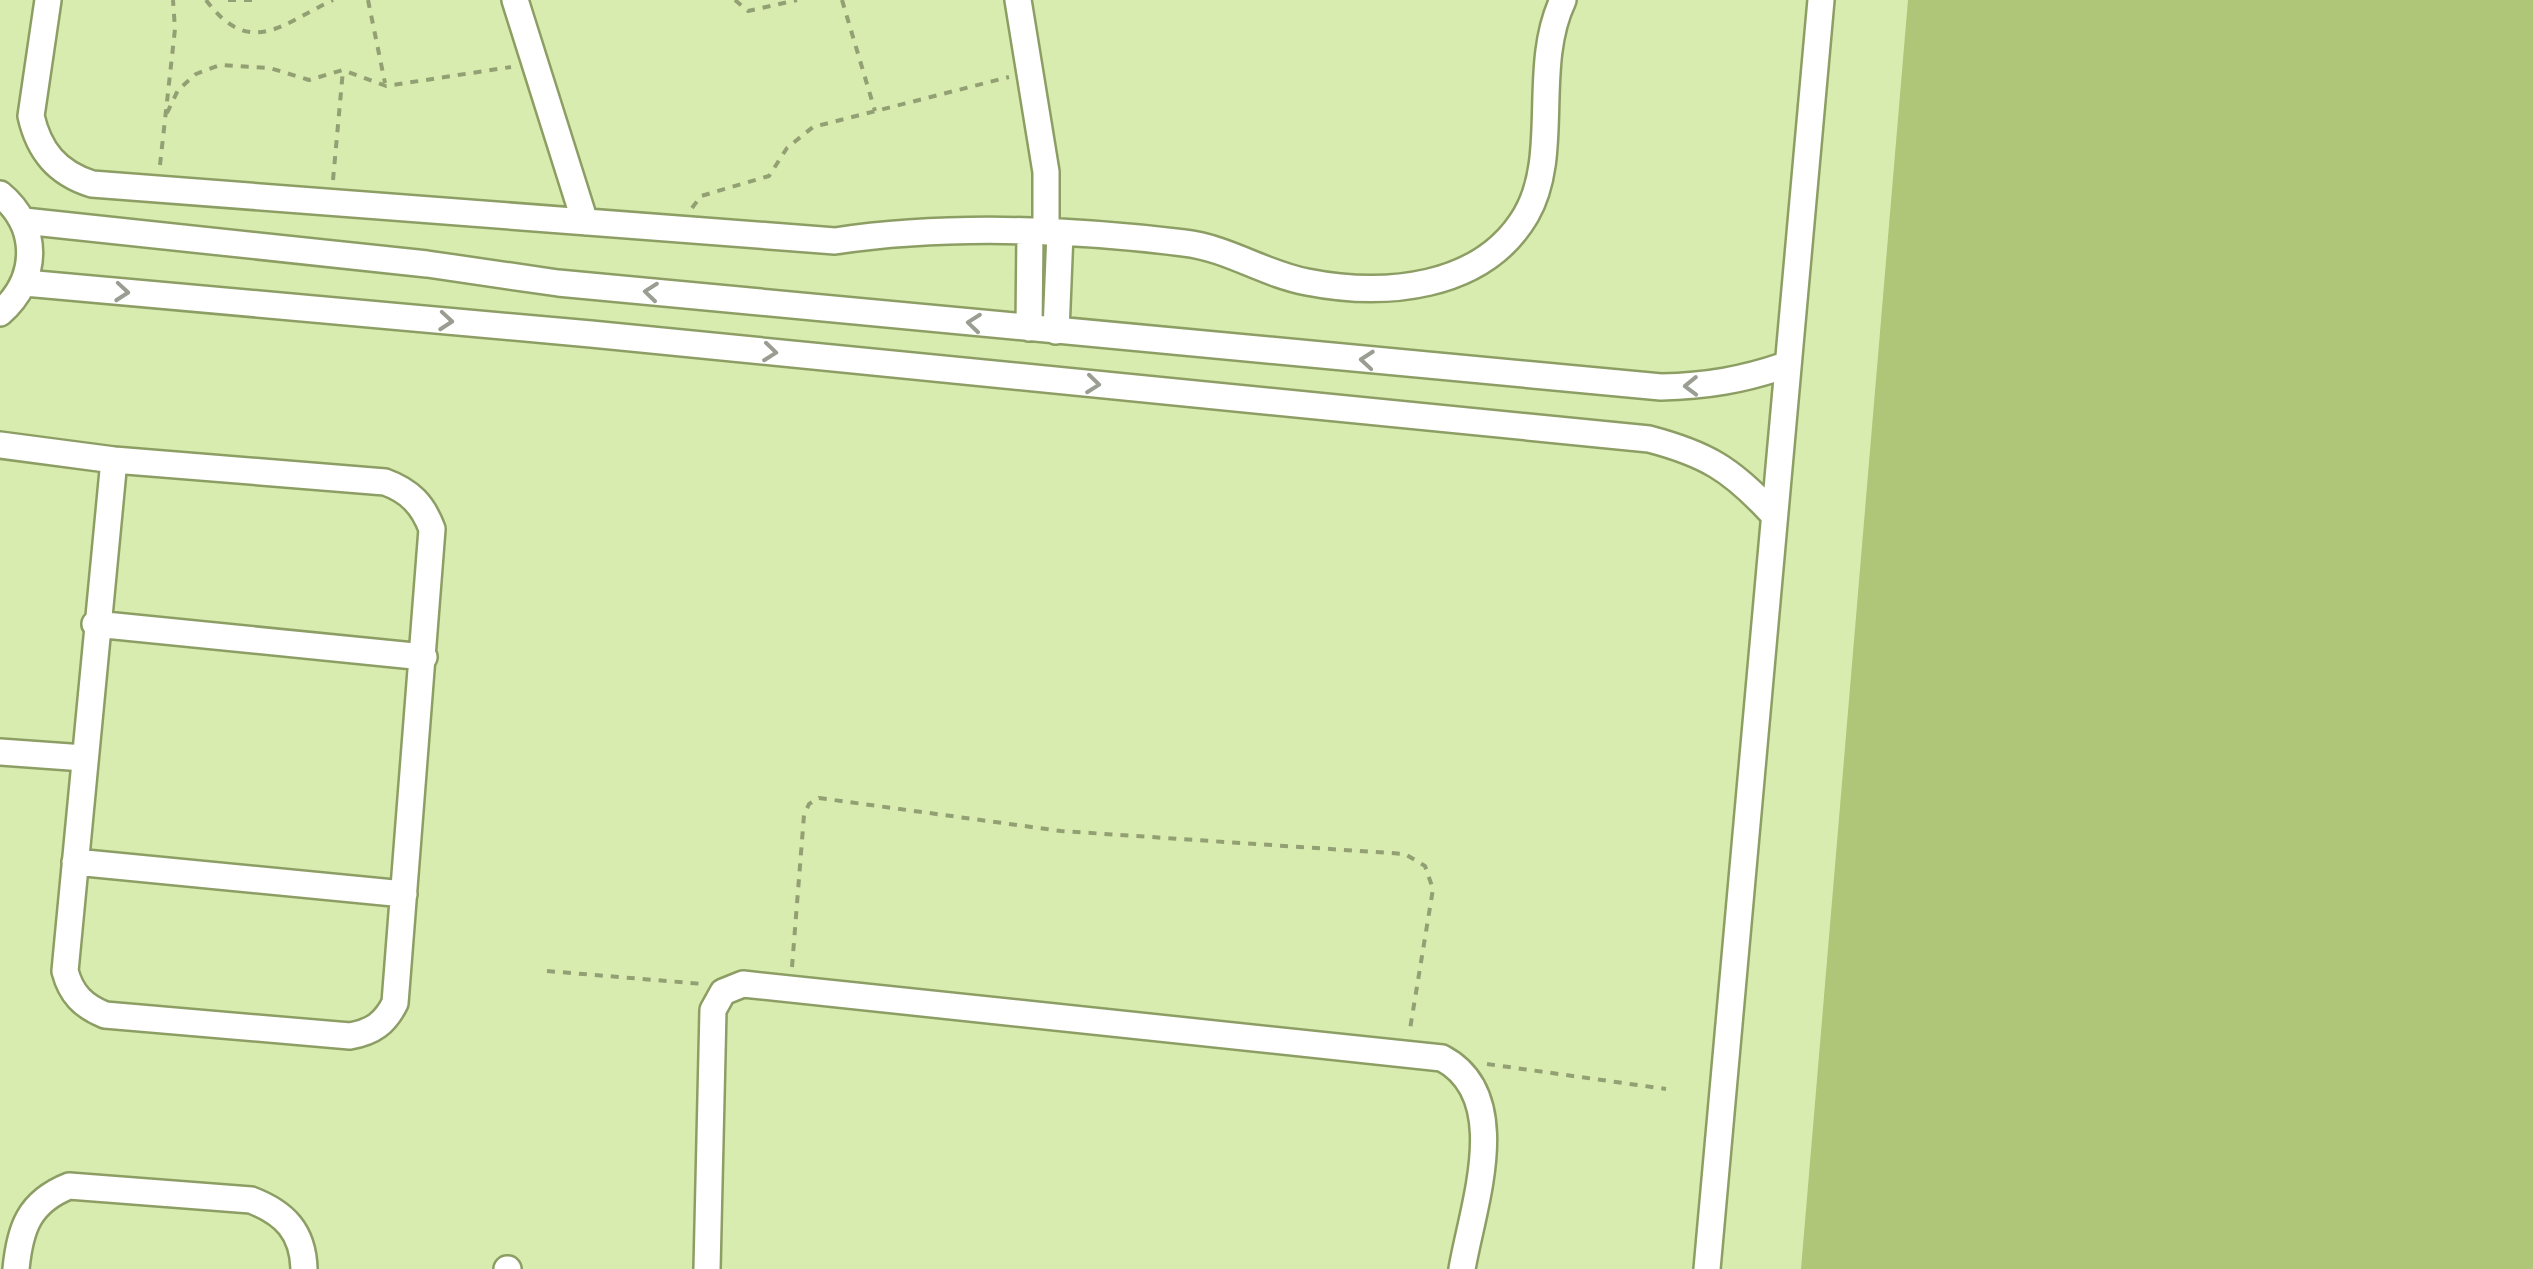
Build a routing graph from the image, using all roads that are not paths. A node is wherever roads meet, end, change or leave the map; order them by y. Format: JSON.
{"nodes":[{"id":1,"x":48,"y":0,"type":"edge"},
{"id":2,"x":515,"y":0,"type":"edge"},
{"id":3,"x":1018,"y":0,"type":"edge"},
{"id":4,"x":1563,"y":0,"type":"edge"},
{"id":5,"x":1820,"y":0,"type":"edge"},
{"id":6,"x":0,"y":194,"type":"edge"},
{"id":7,"x":24,"y":222,"type":"junction"},
{"id":8,"x":585,"y":222,"type":"junction"},
{"id":9,"x":1045,"y":232,"type":"junction"},
{"id":10,"x":25,"y":283,"type":"junction"},
{"id":11,"x":0,"y":313,"type":"edge"},
{"id":12,"x":1029,"y":328,"type":"junction"},
{"id":13,"x":1056,"y":331,"type":"junction"},
{"id":14,"x":1786,"y":366,"type":"junction"},
{"id":15,"x":0,"y":445,"type":"edge"},
{"id":16,"x":114,"y":460,"type":"junction"},
{"id":17,"x":1772,"y":512,"type":"junction"},
{"id":18,"x":95,"y":624,"type":"junction"},
{"id":19,"x":424,"y":657,"type":"junction"},
{"id":20,"x":0,"y":752,"type":"edge"},
{"id":21,"x":84,"y":758,"type":"junction"},
{"id":22,"x":74,"y":862,"type":"junction"},
{"id":23,"x":404,"y":894,"type":"junction"},
{"id":24,"x":16,"y":1269,"type":"edge"},
{"id":25,"x":304,"y":1269,"type":"edge"},
{"id":26,"x":707,"y":1269,"type":"edge"},
{"id":27,"x":1462,"y":1269,"type":"edge"},
{"id":28,"x":1707,"y":1269,"type":"edge"}],
"edges":[{"from":1,"to":8,"type":"street"},
{"from":2,"to":8,"type":"street"},
{"from":3,"to":9,"type":"street"},
{"from":4,"to":9,"type":"street"},
{"from":5,"to":14,"type":"street"},
{"from":6,"to":7,"type":"street"},
{"from":7,"to":10,"type":"street"},
{"from":12,"to":7,"type":"street","one_way":true},
{"from":8,"to":9,"type":"street"},
{"from":9,"to":12,"type":"street"},
{"from":9,"to":13,"type":"street"},
{"from":10,"to":11,"type":"street"},
{"from":10,"to":17,"type":"street","one_way":true},
{"from":12,"to":13,"type":"street"},
{"from":14,"to":13,"type":"street","one_way":true},
{"from":14,"to":17,"type":"street"},
{"from":15,"to":16,"type":"street"},
{"from":16,"to":18,"type":"street"},
{"from":16,"to":19,"type":"street"},
{"from":17,"to":28,"type":"street"},
{"from":18,"to":19,"type":"street"},
{"from":18,"to":21,"type":"street"},
{"from":19,"to":23,"type":"street"},
{"from":20,"to":21,"type":"street"},
{"from":21,"to":22,"type":"street"},
{"from":22,"to":23,"type":"street"},
{"from":22,"to":23,"type":"street"},
{"from":24,"to":25,"type":"street"},
{"from":26,"to":27,"type":"street"}]}
